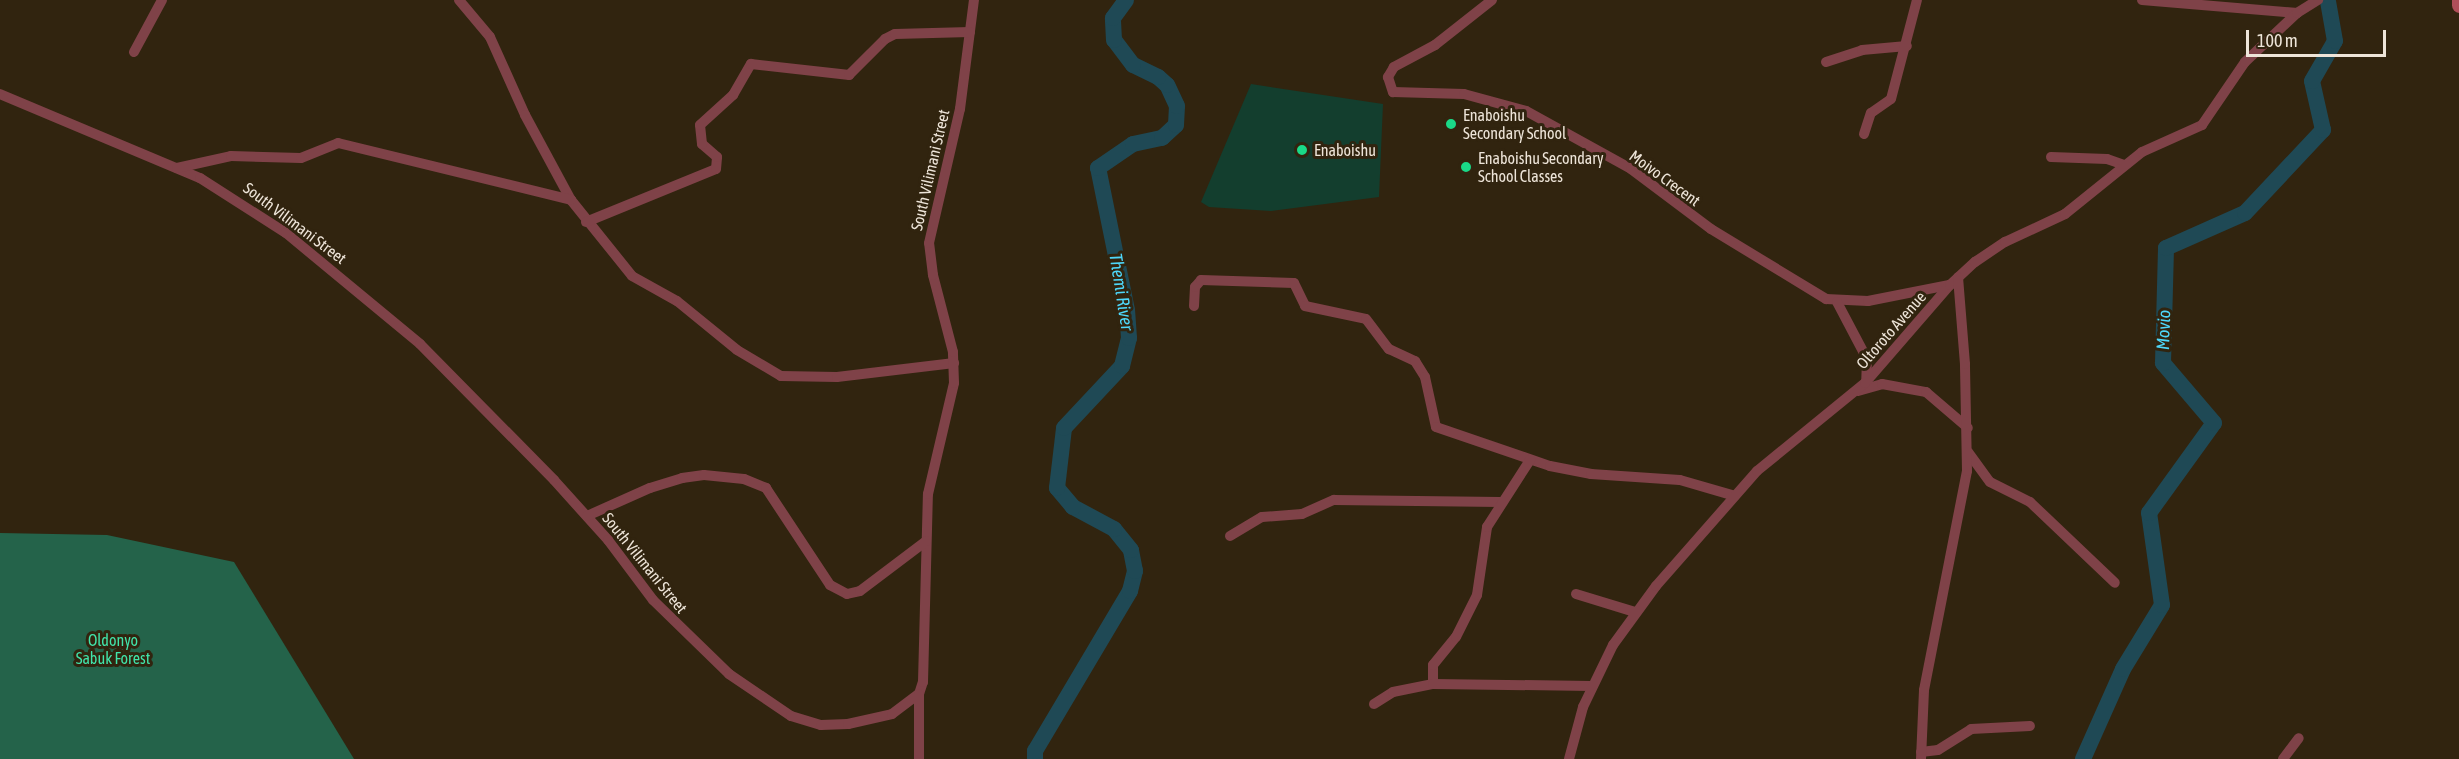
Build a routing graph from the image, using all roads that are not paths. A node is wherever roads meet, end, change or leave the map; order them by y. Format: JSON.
{"nodes":[{"id":1,"x":162,"y":0,"type":"edge"},
{"id":2,"x":459,"y":0,"type":"edge"},
{"id":3,"x":974,"y":0,"type":"edge"},
{"id":4,"x":1492,"y":0,"type":"edge"},
{"id":5,"x":1917,"y":0,"type":"edge"},
{"id":6,"x":2142,"y":0,"type":"edge"},
{"id":7,"x":2318,"y":0,"type":"edge"},
{"id":8,"x":2459,"y":0,"type":"edge"},
{"id":9,"x":2261,"y":5,"type":"edge"},
{"id":10,"x":2459,"y":5,"type":"edge"},
{"id":11,"x":2297,"y":13,"type":"junction"},
{"id":12,"x":970,"y":32,"type":"junction"},
{"id":13,"x":1907,"y":46,"type":"junction"},
{"id":14,"x":134,"y":52,"type":"dead end"},
{"id":15,"x":1826,"y":62,"type":"dead end"},
{"id":16,"x":0,"y":94,"type":"edge"},
{"id":17,"x":1864,"y":134,"type":"dead end"},
{"id":18,"x":2051,"y":157,"type":"dead end"},
{"id":19,"x":2124,"y":165,"type":"junction"},
{"id":20,"x":177,"y":168,"type":"junction"},
{"id":21,"x":572,"y":200,"type":"junction"},
{"id":22,"x":586,"y":222,"type":"junction"},
{"id":23,"x":1958,"y":277,"type":"junction"},
{"id":24,"x":1950,"y":285,"type":"junction"},
{"id":25,"x":1837,"y":302,"type":"junction"},
{"id":26,"x":1194,"y":306,"type":"dead end"},
{"id":27,"x":954,"y":363,"type":"junction"},
{"id":28,"x":1866,"y":383,"type":"junction"},
{"id":29,"x":1854,"y":392,"type":"junction"},
{"id":30,"x":1968,"y":428,"type":"junction"},
{"id":31,"x":1968,"y":452,"type":"junction"},
{"id":32,"x":1530,"y":460,"type":"junction"},
{"id":33,"x":1735,"y":496,"type":"junction"},
{"id":34,"x":1500,"y":502,"type":"junction"},
{"id":35,"x":587,"y":516,"type":"junction"},
{"id":36,"x":1230,"y":536,"type":"dead end"},
{"id":37,"x":926,"y":541,"type":"junction"},
{"id":38,"x":2115,"y":583,"type":"dead end"},
{"id":39,"x":1576,"y":594,"type":"dead end"},
{"id":40,"x":1635,"y":612,"type":"junction"},
{"id":41,"x":1433,"y":684,"type":"junction"},
{"id":42,"x":1591,"y":686,"type":"junction"},
{"id":43,"x":919,"y":694,"type":"junction"},
{"id":44,"x":1374,"y":704,"type":"dead end"},
{"id":45,"x":2030,"y":726,"type":"dead end"},
{"id":46,"x":2299,"y":738,"type":"dead end"},
{"id":47,"x":1921,"y":755,"type":"edge"},
{"id":48,"x":919,"y":759,"type":"edge"},
{"id":49,"x":1569,"y":759,"type":"edge"},
{"id":50,"x":2283,"y":759,"type":"edge"}],
"edges":[{"from":1,"to":14,"type":"street"},
{"from":2,"to":21,"type":"street"},
{"from":3,"to":12,"type":"street","name":"South Vilimani Street"},
{"from":4,"to":25,"type":"street","name":"Moivo Crecent"},
{"from":5,"to":13,"type":"street"},
{"from":6,"to":9,"type":"street"},
{"from":7,"to":11,"type":"street","name":"Oltoroto Avenue"},
{"from":8,"to":10,"type":"street"},
{"from":9,"to":11,"type":"street"},
{"from":11,"to":19,"type":"street","name":"Oltoroto Avenue"},
{"from":12,"to":22,"type":"street"},
{"from":12,"to":27,"type":"street","name":"South Vilimani Street"},
{"from":13,"to":15,"type":"street"},
{"from":13,"to":17,"type":"street"},
{"from":16,"to":20,"type":"street","name":"South Vilimani Street"},
{"from":18,"to":19,"type":"street"},
{"from":19,"to":23,"type":"street","name":"Oltoroto Avenue"},
{"from":20,"to":21,"type":"street"},
{"from":20,"to":35,"type":"street","name":"South Vilimani Street"},
{"from":21,"to":22,"type":"street"},
{"from":22,"to":27,"type":"street"},
{"from":23,"to":24,"type":"street","name":"Oltoroto Avenue"},
{"from":23,"to":30,"type":"street"},
{"from":24,"to":25,"type":"street"},
{"from":24,"to":28,"type":"street","name":"Oltoroto Avenue"},
{"from":25,"to":28,"type":"street"},
{"from":26,"to":32,"type":"street"},
{"from":27,"to":37,"type":"street","name":"South Vilimani Street"},
{"from":28,"to":29,"type":"street","name":"Oltoroto Avenue"},
{"from":29,"to":30,"type":"street"},
{"from":29,"to":33,"type":"street","name":"Oltoroto Avenue"},
{"from":30,"to":31,"type":"street"},
{"from":31,"to":38,"type":"street"},
{"from":31,"to":47,"type":"street"},
{"from":32,"to":33,"type":"street"},
{"from":32,"to":34,"type":"street"},
{"from":33,"to":40,"type":"street","name":"Oltoroto Avenue"},
{"from":34,"to":36,"type":"street"},
{"from":34,"to":41,"type":"street"},
{"from":35,"to":37,"type":"street"},
{"from":35,"to":43,"type":"street","name":"South Vilimani Street"},
{"from":37,"to":43,"type":"street","name":"South Vilimani Street"},
{"from":39,"to":40,"type":"street"},
{"from":40,"to":42,"type":"street","name":"Oltoroto Avenue"},
{"from":41,"to":42,"type":"street"},
{"from":41,"to":44,"type":"street"},
{"from":42,"to":49,"type":"street","name":"Oltoroto Avenue"},
{"from":43,"to":48,"type":"street"},
{"from":45,"to":47,"type":"street"},
{"from":46,"to":50,"type":"street"}]}
